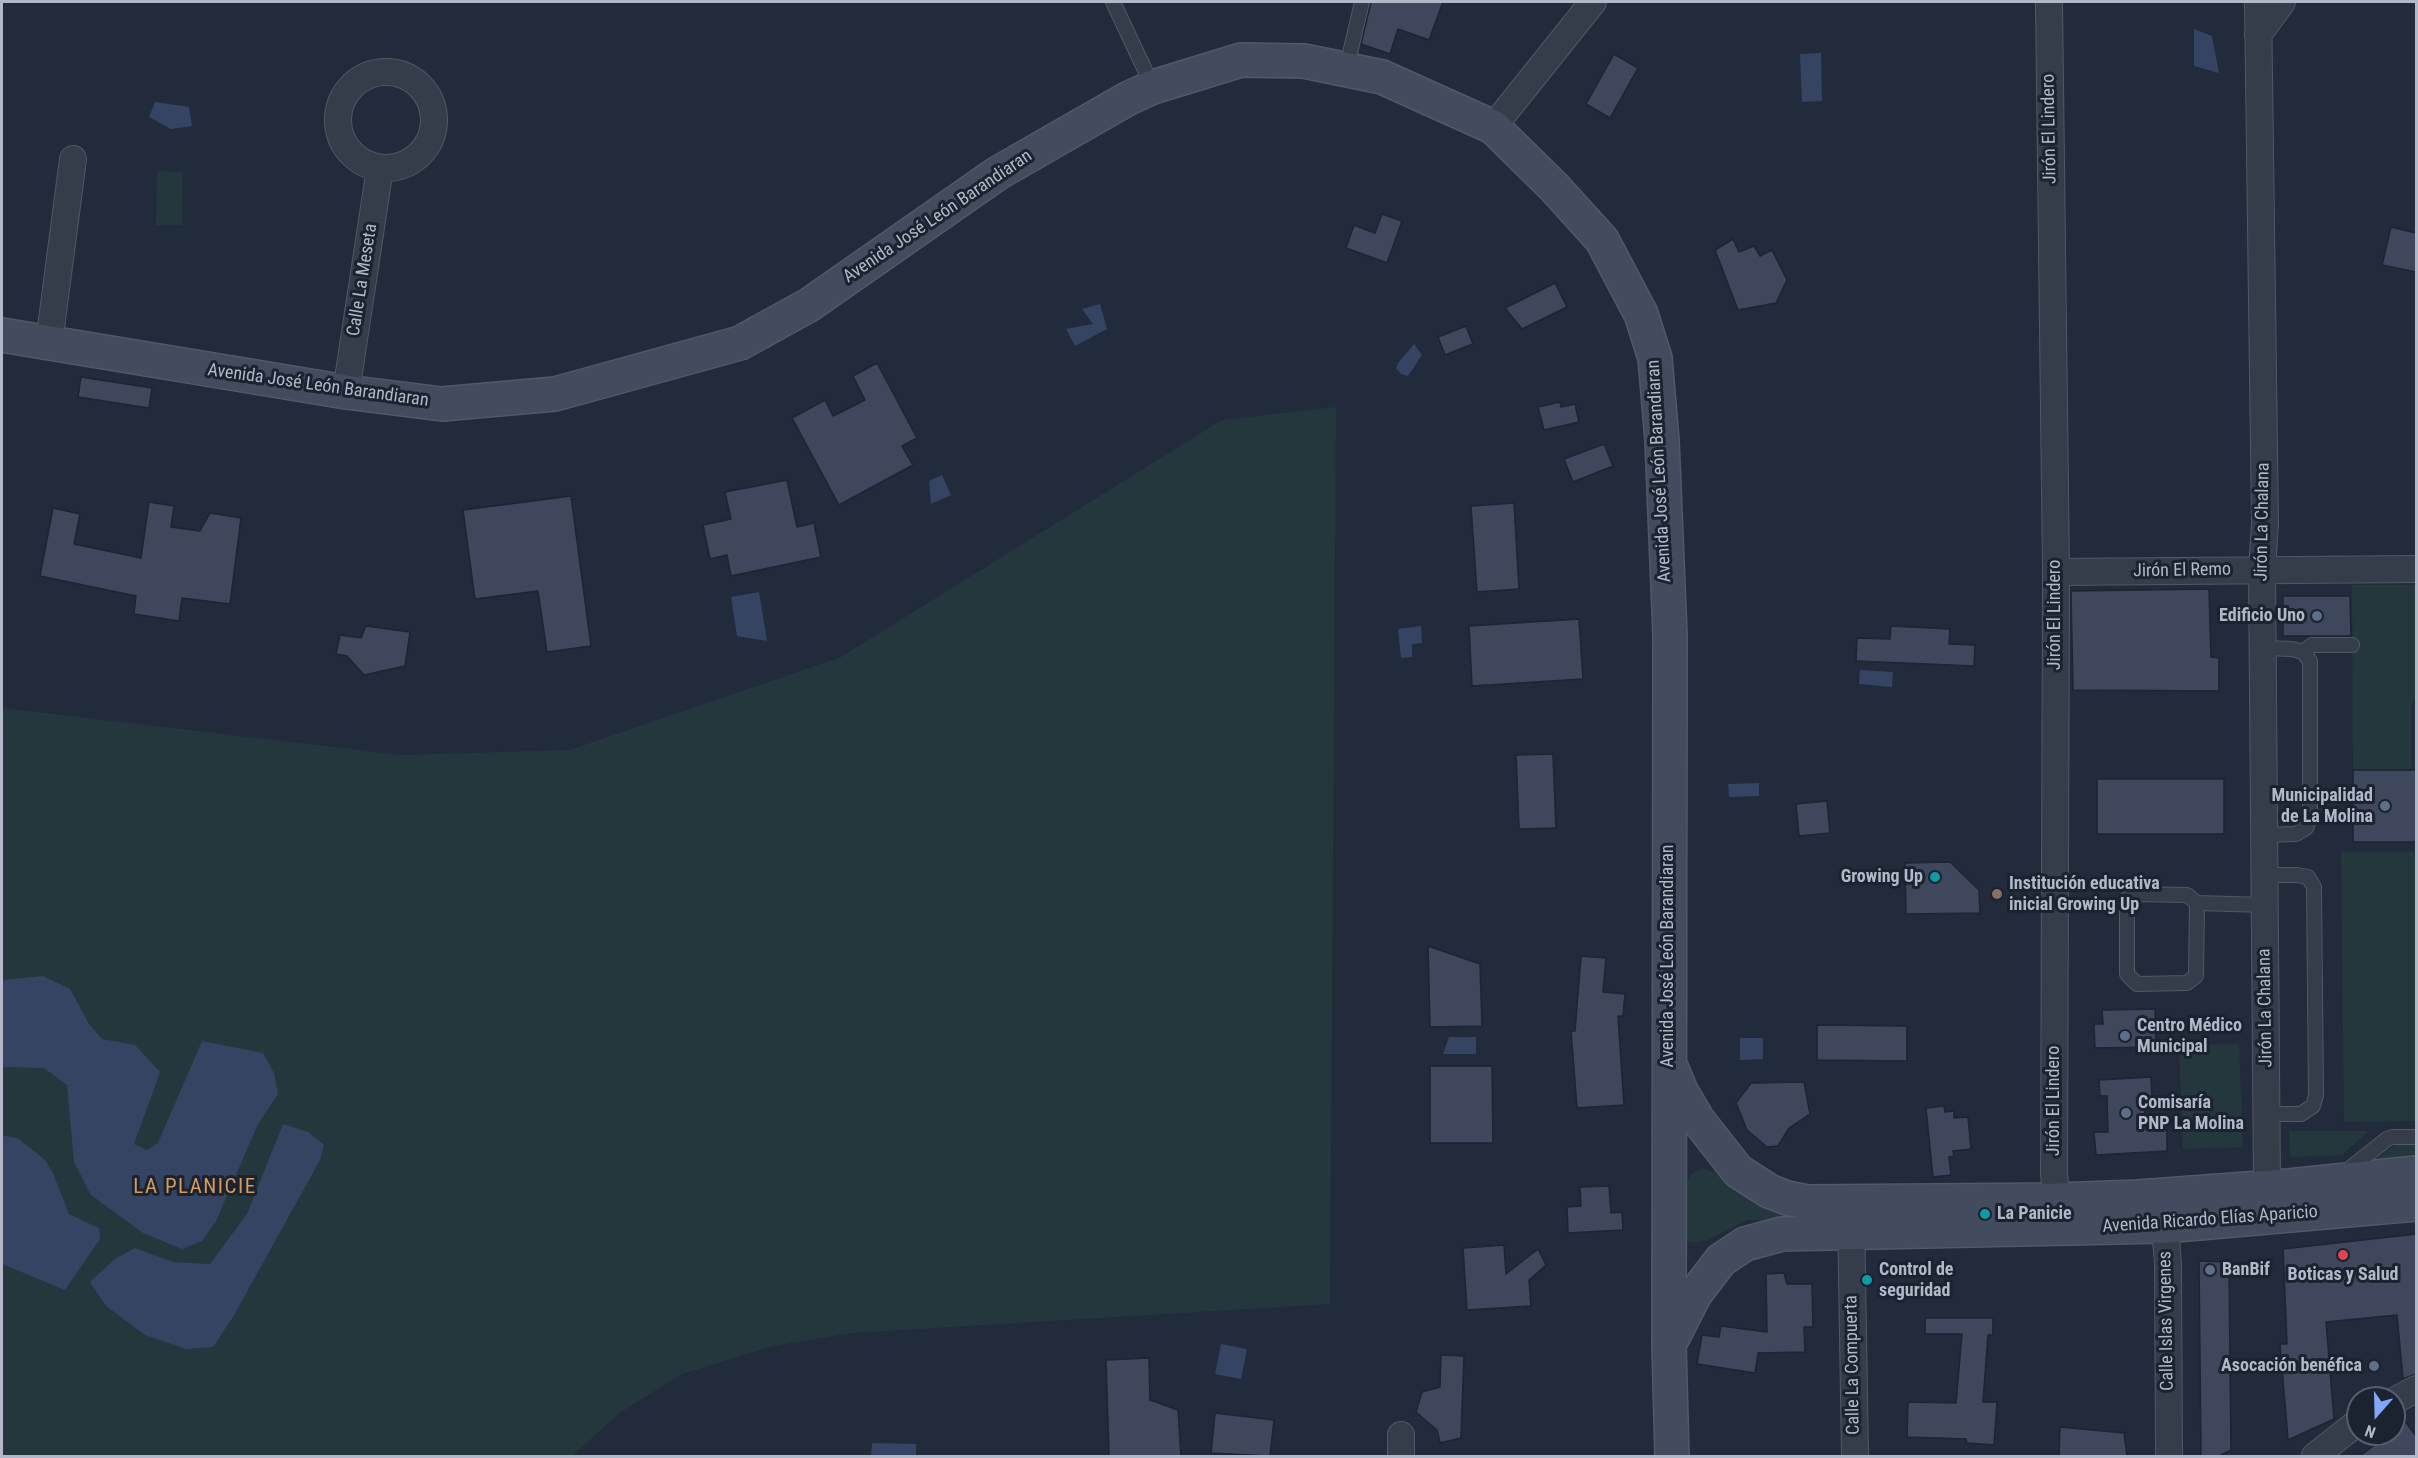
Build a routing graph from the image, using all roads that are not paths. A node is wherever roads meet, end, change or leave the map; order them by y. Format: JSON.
{"nodes":[{"id":1,"x":1113,"y":2,"type":"edge"},
{"id":2,"x":1362,"y":2,"type":"edge"},
{"id":3,"x":1593,"y":2,"type":"edge"},
{"id":4,"x":2049,"y":2,"type":"edge"},
{"id":5,"x":2258,"y":2,"type":"edge"},
{"id":6,"x":2282,"y":2,"type":"edge"},
{"id":7,"x":2258,"y":35,"type":"junction"},
{"id":8,"x":1346,"y":70,"type":"junction"},
{"id":9,"x":1153,"y":87,"type":"junction"},
{"id":10,"x":1493,"y":127,"type":"junction"},
{"id":11,"x":73,"y":159,"type":"dead end"},
{"id":12,"x":380,"y":168,"type":"dead end"},
{"id":13,"x":2,"y":335,"type":"edge"},
{"id":14,"x":49,"y":343,"type":"junction"},
{"id":15,"x":346,"y":392,"type":"junction"},
{"id":16,"x":2416,"y":569,"type":"edge"},
{"id":17,"x":2262,"y":570,"type":"junction"},
{"id":18,"x":2056,"y":572,"type":"junction"},
{"id":19,"x":2352,"y":645,"type":"dead end"},
{"id":20,"x":2262,"y":648,"type":"junction"},
{"id":21,"x":2303,"y":652,"type":"junction"},
{"id":22,"x":2264,"y":835,"type":"junction"},
{"id":23,"x":2264,"y":875,"type":"junction"},
{"id":24,"x":2197,"y":903,"type":"junction"},
{"id":25,"x":2265,"y":905,"type":"junction"},
{"id":26,"x":1668,"y":1059,"type":"junction"},
{"id":27,"x":2267,"y":1113,"type":"junction"},
{"id":28,"x":2416,"y":1137,"type":"edge"},
{"id":29,"x":1738,"y":1171,"type":"junction"},
{"id":30,"x":2416,"y":1173,"type":"edge"},
{"id":31,"x":1669,"y":1174,"type":"junction"},
{"id":32,"x":2332,"y":1182,"type":"junction"},
{"id":33,"x":2267,"y":1187,"type":"junction"},
{"id":34,"x":2138,"y":1197,"type":"junction"},
{"id":35,"x":2416,"y":1204,"type":"edge"},
{"id":36,"x":2216,"y":1207,"type":"junction"},
{"id":37,"x":2057,"y":1215,"type":"junction"},
{"id":38,"x":1851,"y":1216,"type":"junction"},
{"id":39,"x":2165,"y":1226,"type":"junction"},
{"id":40,"x":1669,"y":1229,"type":"junction"},
{"id":41,"x":1721,"y":1260,"type":"junction"},
{"id":42,"x":1669,"y":1346,"type":"junction"},
{"id":43,"x":2346,"y":1431,"type":"edge"},
{"id":44,"x":1672,"y":1456,"type":"edge"},
{"id":45,"x":1855,"y":1456,"type":"edge"},
{"id":46,"x":2169,"y":1456,"type":"edge"},
{"id":47,"x":2315,"y":1456,"type":"edge"}],
"edges":[{"from":1,"to":9,"type":"lane"},
{"from":2,"to":8,"type":"lane"},
{"from":3,"to":10,"type":"street"},
{"from":4,"to":18,"type":"street","name":"Jirón El Lindero"},
{"from":5,"to":7,"type":"street","name":"Jirón La Chalana"},
{"from":6,"to":7,"type":"street"},
{"from":7,"to":17,"type":"street","name":"Jirón La Chalana"},
{"from":8,"to":9,"type":"street","name":"Avenida José León Barandiaran"},
{"from":8,"to":10,"type":"street","name":"Avenida José León Barandiaran"},
{"from":9,"to":15,"type":"street","name":"Avenida José León Barandiaran"},
{"from":10,"to":26,"type":"street","name":"Avenida José León Barandiaran"},
{"from":11,"to":14,"type":"street"},
{"from":12,"to":15,"type":"street","name":"Calle La Meseta"},
{"from":13,"to":14,"type":"street","name":"Avenida José León Barandiaran"},
{"from":14,"to":15,"type":"street","name":"Avenida José León Barandiaran"},
{"from":16,"to":17,"type":"street","name":"Jirón El Remo"},
{"from":17,"to":18,"type":"street","name":"Jirón El Remo"},
{"from":17,"to":20,"type":"street","name":"Jirón La Chalana"},
{"from":18,"to":37,"type":"street","name":"Jirón El Lindero"},
{"from":19,"to":21,"type":"lane"},
{"from":20,"to":21,"type":"lane"},
{"from":20,"to":22,"type":"street","name":"Jirón La Chalana"},
{"from":21,"to":22,"type":"lane"},
{"from":22,"to":23,"type":"street","name":"Jirón La Chalana"},
{"from":23,"to":25,"type":"street","name":"Jirón La Chalana"},
{"from":23,"to":27,"type":"lane"},
{"from":24,"to":24,"type":"lane"},
{"from":24,"to":25,"type":"lane"},
{"from":25,"to":27,"type":"street","name":"Jirón La Chalana"},
{"from":26,"to":29,"type":"street","name":"Avenida Ricardo Elías Aparicio"},
{"from":26,"to":31,"type":"street","name":"Avenida José León Barandiaran"},
{"from":27,"to":33,"type":"street","name":"Jirón La Chalana"},
{"from":28,"to":32,"type":"lane"},
{"from":29,"to":31,"type":"street","name":"Avenida Ricardo Elías Aparicio"},
{"from":29,"to":38,"type":"street","name":"Avenida Ricardo Elías Aparicio"},
{"from":30,"to":32,"type":"street","name":"Avenida Ricardo Elías Aparicio"},
{"from":31,"to":40,"type":"street","name":"Avenida José León Barandiaran"},
{"from":32,"to":33,"type":"street","name":"Avenida Ricardo Elías Aparicio"},
{"from":33,"to":36,"type":"street","name":"Avenida Ricardo Elías Aparicio"},
{"from":34,"to":36,"type":"street","name":"Avenida Ricardo Elías Aparicio"},
{"from":34,"to":37,"type":"street","name":"Avenida Ricardo Elías Aparicio"},
{"from":34,"to":39,"type":"street","name":"Calle Islas Virgenes"},
{"from":35,"to":36,"type":"street","name":"Avenida Ricardo Elías Aparicio"},
{"from":36,"to":39,"type":"street","name":"Avenida Ricardo Elías Aparicio"},
{"from":37,"to":38,"type":"street","name":"Avenida Ricardo Elías Aparicio"},
{"from":37,"to":39,"type":"street","name":"Avenida Ricardo Elías Aparicio"},
{"from":38,"to":41,"type":"street","name":"Avenida Ricardo Elías Aparicio"},
{"from":38,"to":45,"type":"street","name":"Calle La Compuerta"},
{"from":39,"to":46,"type":"street","name":"Calle Islas Virgenes"},
{"from":40,"to":41,"type":"street"},
{"from":40,"to":42,"type":"street","name":"Avenida José León Barandiaran"},
{"from":41,"to":42,"type":"street","name":"Avenida Ricardo Elías Aparicio"},
{"from":42,"to":44,"type":"street","name":"Avenida José León Barandiaran"},
{"from":43,"to":47,"type":"street"}]}
